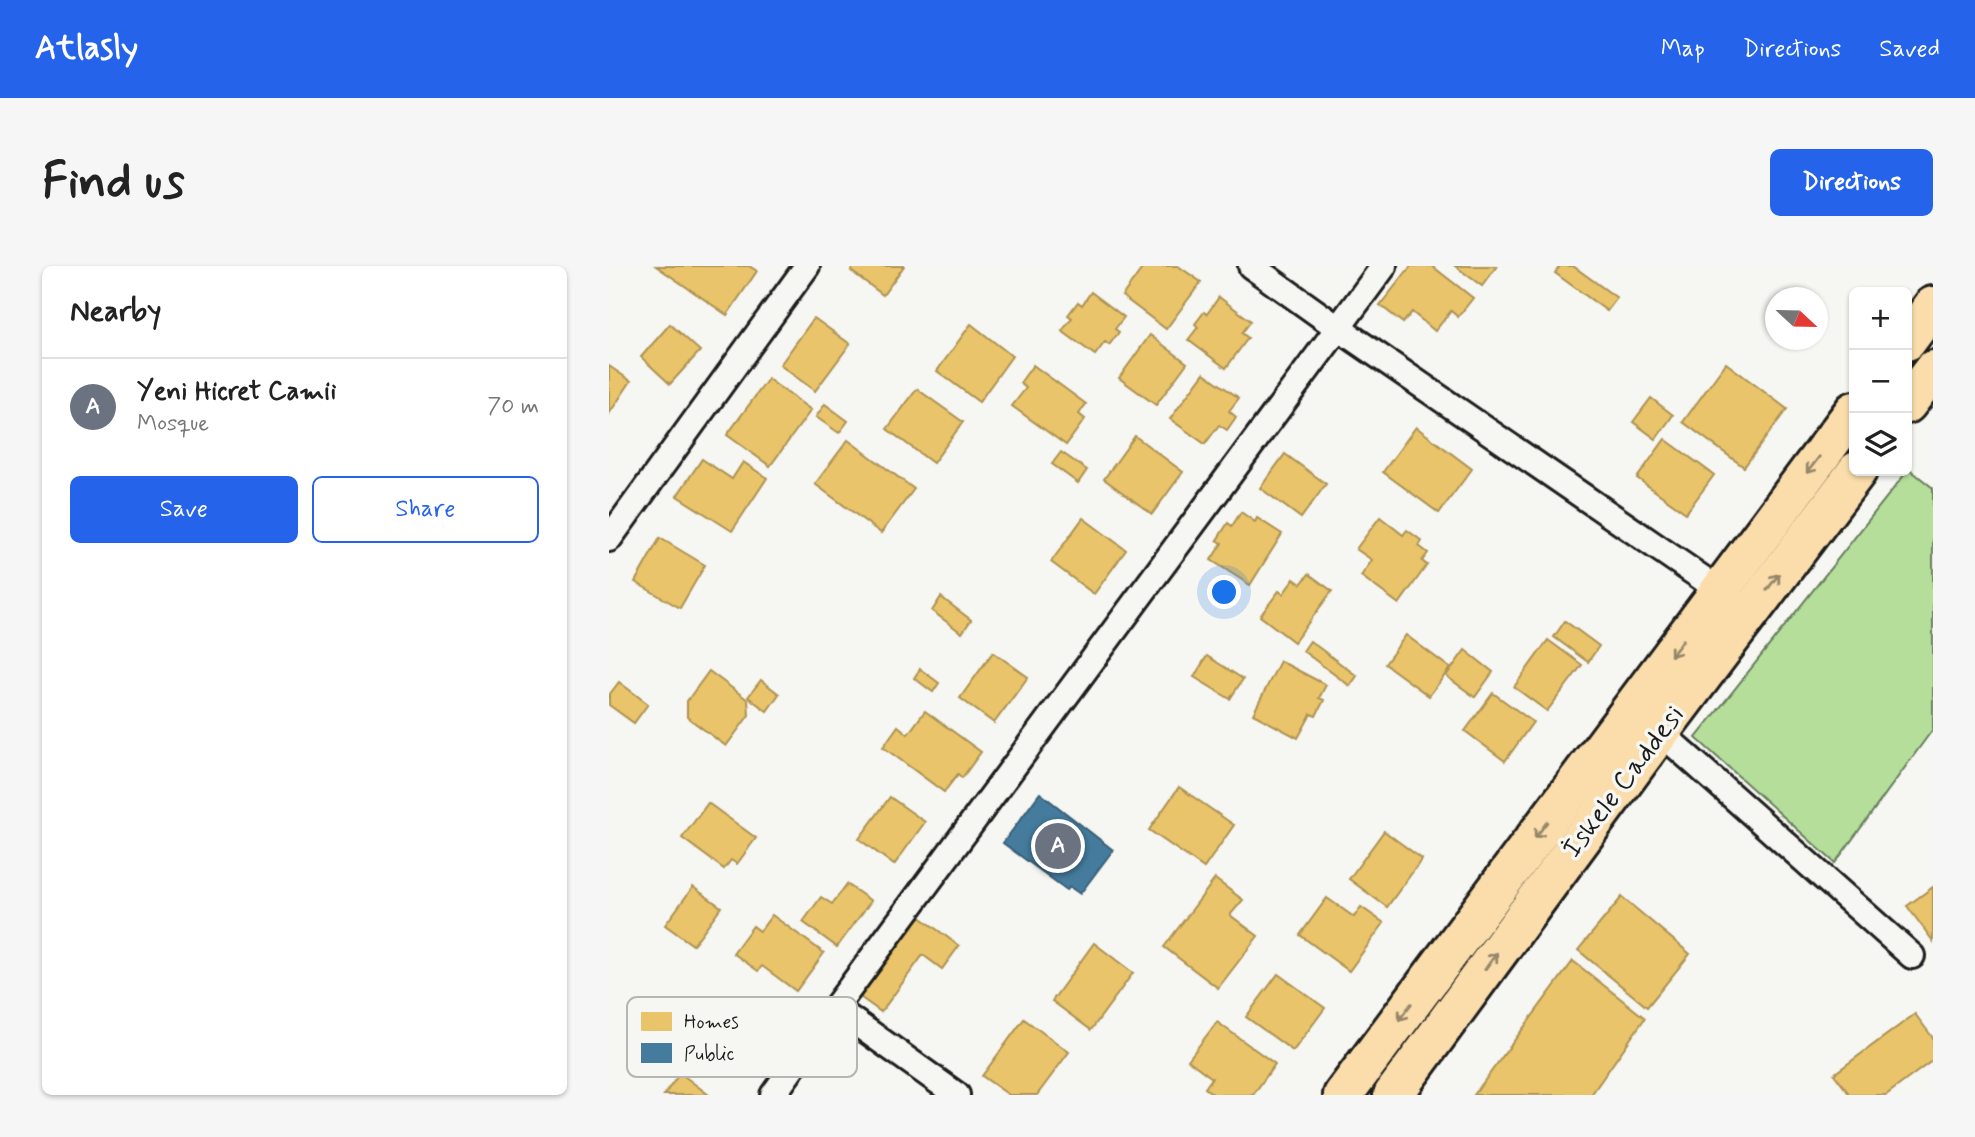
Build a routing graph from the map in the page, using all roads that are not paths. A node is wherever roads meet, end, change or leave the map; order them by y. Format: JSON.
{"nodes":[{"id":1,"x":807,"y":266,"type":"edge"},
{"id":2,"x":1251,"y":266,"type":"edge"},
{"id":3,"x":1384,"y":266,"type":"edge"},
{"id":4,"x":1933,"y":306,"type":"edge"},
{"id":5,"x":1338,"y":328,"type":"junction"},
{"id":6,"x":1912,"y":334,"type":"edge"},
{"id":7,"x":1933,"y":370,"type":"edge"},
{"id":8,"x":1912,"y":397,"type":"edge"},
{"id":9,"x":1853,"y":413,"type":"edge"},
{"id":10,"x":1853,"y":476,"type":"edge"},
{"id":11,"x":609,"y":540,"type":"edge"},
{"id":12,"x":1720,"y":590,"type":"junction"},
{"id":13,"x":1751,"y":612,"type":"junction"},
{"id":14,"x":1660,"y":732,"type":"junction"},
{"id":15,"x":1912,"y":956,"type":"dead end"},
{"id":16,"x":843,"y":997,"type":"edge"},
{"id":17,"x":857,"y":1024,"type":"edge"},
{"id":18,"x":786,"y":1077,"type":"edge"},
{"id":19,"x":773,"y":1095,"type":"edge"},
{"id":20,"x":957,"y":1095,"type":"edge"},
{"id":21,"x":1343,"y":1095,"type":"edge"},
{"id":22,"x":1393,"y":1095,"type":"edge"}],
"edges":[{"from":1,"to":11,"type":"street"},
{"from":2,"to":5,"type":"street"},
{"from":3,"to":5,"type":"street"},
{"from":4,"to":6,"type":"main road"},
{"from":5,"to":12,"type":"street"},
{"from":5,"to":16,"type":"street"},
{"from":7,"to":8,"type":"main road"},
{"from":9,"to":12,"type":"main road","one_way":true},
{"from":13,"to":10,"type":"main road","name":"İskele Caddesi","one_way":true},
{"from":12,"to":13,"type":"street"},
{"from":12,"to":21,"type":"main road","one_way":true},
{"from":13,"to":14,"type":"main road","name":"İskele Caddesi"},
{"from":14,"to":15,"type":"street"},
{"from":22,"to":14,"type":"main road","name":"İskele Caddesi","one_way":true},
{"from":17,"to":20,"type":"street"},
{"from":18,"to":19,"type":"street"}]}
